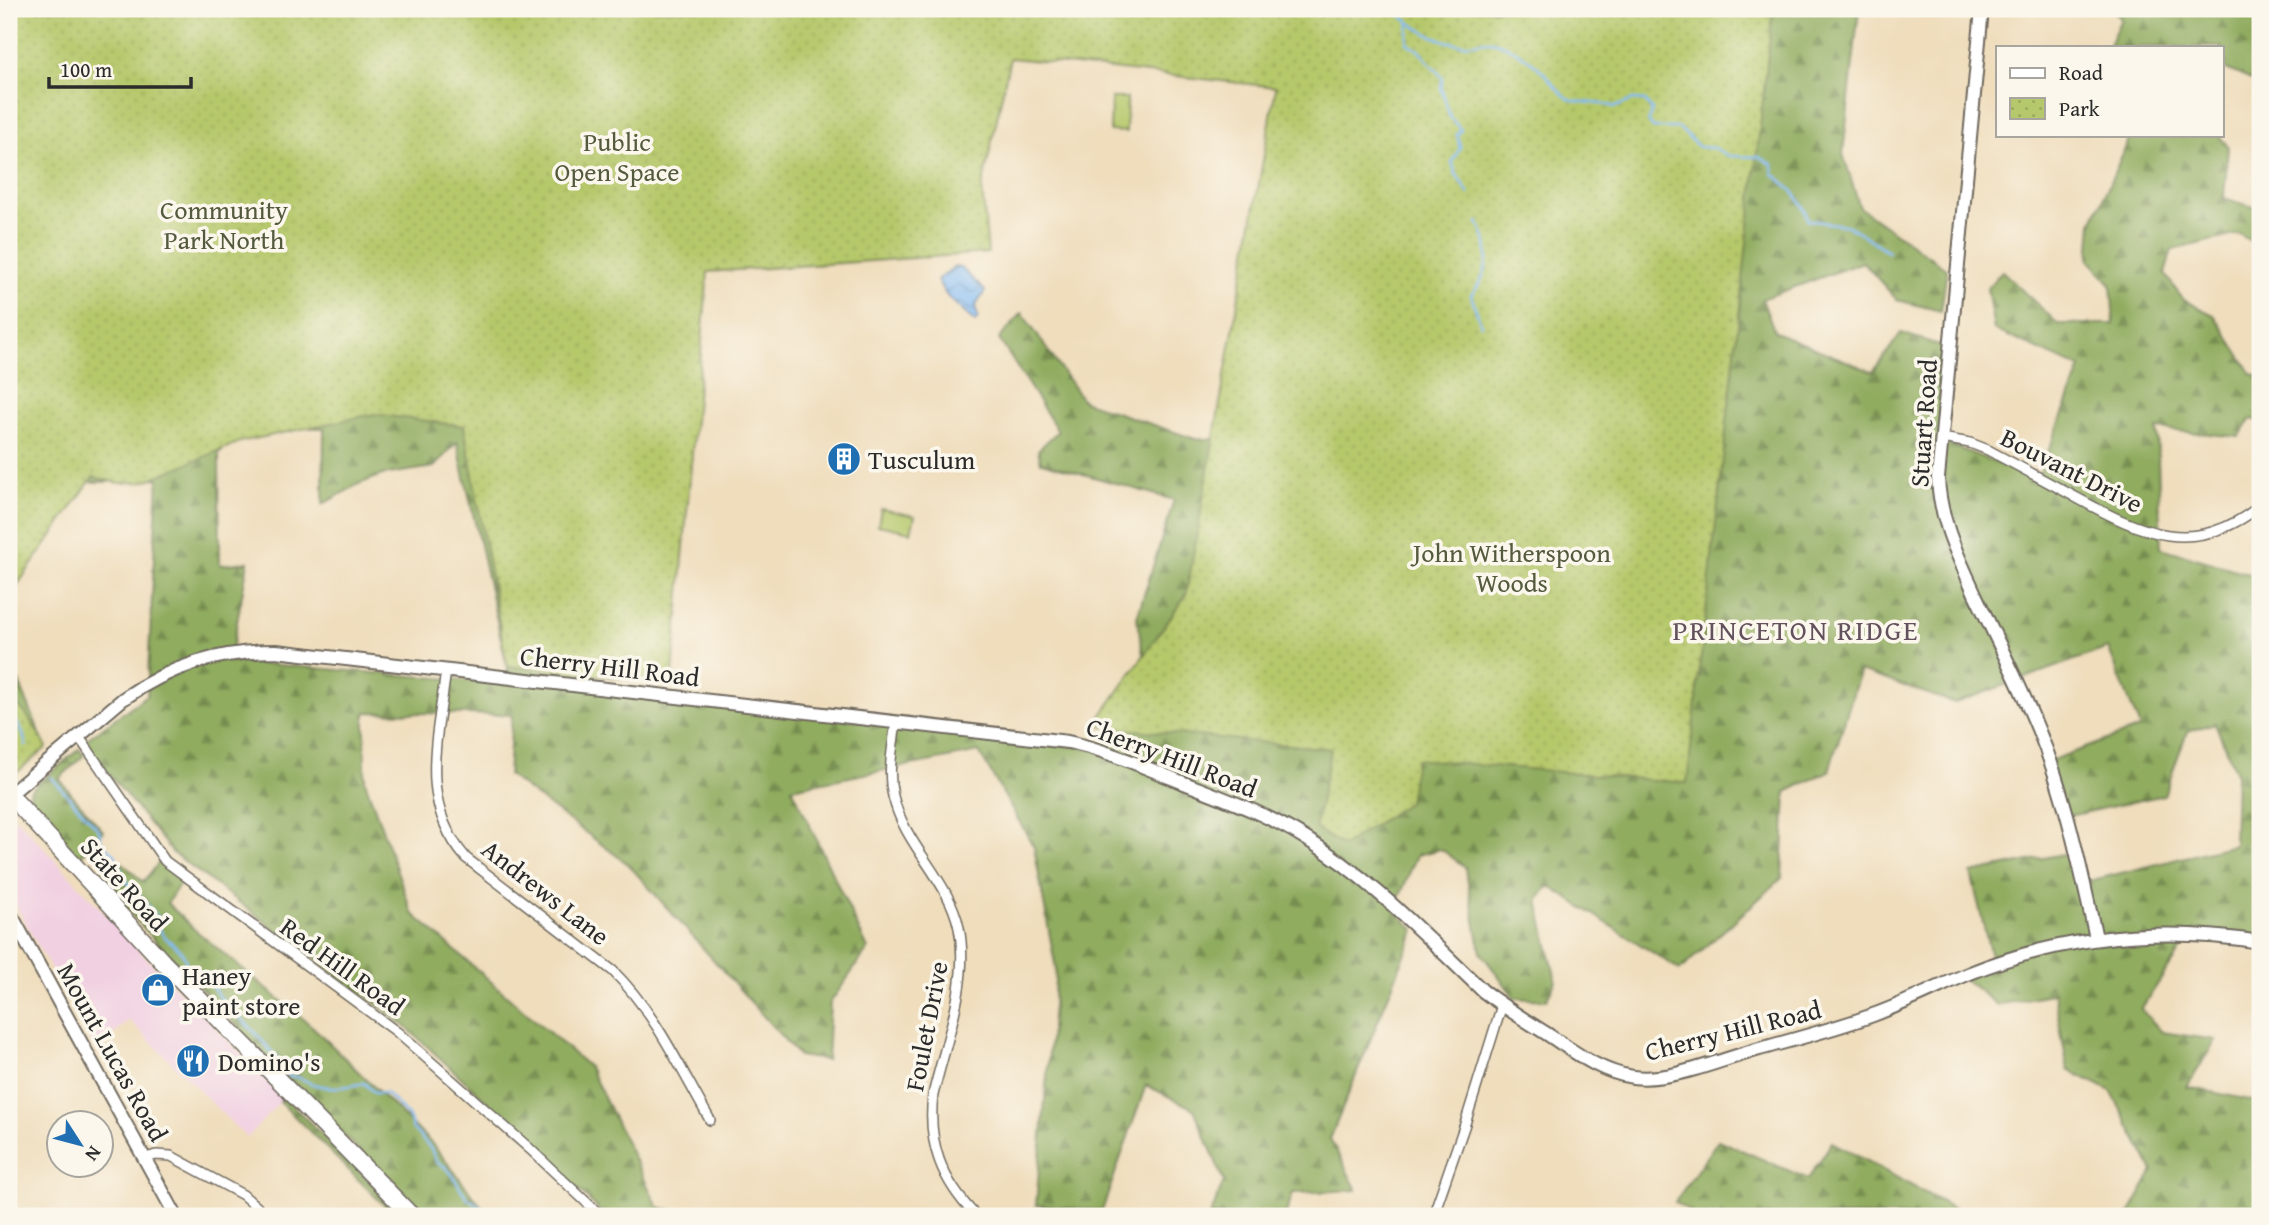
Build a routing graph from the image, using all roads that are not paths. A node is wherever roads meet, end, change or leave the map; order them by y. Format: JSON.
{"nodes":[{"id":1,"x":1982,"y":9,"type":"edge"},
{"id":2,"x":1942,"y":438,"type":"junction"},
{"id":3,"x":2260,"y":506,"type":"edge"},
{"id":4,"x":446,"y":670,"type":"junction"},
{"id":5,"x":896,"y":722,"type":"junction"},
{"id":6,"x":79,"y":737,"type":"junction"},
{"id":7,"x":9,"y":794,"type":"edge"},
{"id":8,"x":9,"y":911,"type":"edge"},
{"id":9,"x":2096,"y":938,"type":"junction"},
{"id":10,"x":2260,"y":942,"type":"edge"},
{"id":11,"x":1502,"y":1005,"type":"junction"},
{"id":12,"x":710,"y":1121,"type":"dead end"},
{"id":13,"x":146,"y":1158,"type":"junction"},
{"id":14,"x":176,"y":1216,"type":"edge"},
{"id":15,"x":267,"y":1216,"type":"edge"},
{"id":16,"x":412,"y":1216,"type":"edge"},
{"id":17,"x":601,"y":1216,"type":"edge"},
{"id":18,"x":976,"y":1216,"type":"edge"},
{"id":19,"x":1433,"y":1216,"type":"edge"}],
"edges":[{"from":1,"to":2,"type":"street","name":"Stuart Road"},
{"from":2,"to":3,"type":"street","name":"Bouvant Drive"},
{"from":2,"to":9,"type":"street","name":"Stuart Road"},
{"from":4,"to":5,"type":"street","name":"Cherry Hill Road"},
{"from":4,"to":6,"type":"street","name":"Cherry Hill Road"},
{"from":4,"to":12,"type":"street","name":"Andrews Lane"},
{"from":5,"to":11,"type":"street","name":"Cherry Hill Road"},
{"from":5,"to":18,"type":"street","name":"Foulet Drive"},
{"from":6,"to":7,"type":"street","name":"Cherry Hill Road"},
{"from":6,"to":17,"type":"street","name":"Red Hill Road"},
{"from":7,"to":16,"type":"highway","name":"State Road"},
{"from":8,"to":13,"type":"street","name":"Mount Lucas Road"},
{"from":9,"to":10,"type":"street","name":"Cherry Hill Road"},
{"from":9,"to":11,"type":"street","name":"Cherry Hill Road"},
{"from":11,"to":19,"type":"street"},
{"from":13,"to":14,"type":"street","name":"Mount Lucas Road"},
{"from":13,"to":15,"type":"street"}]}
